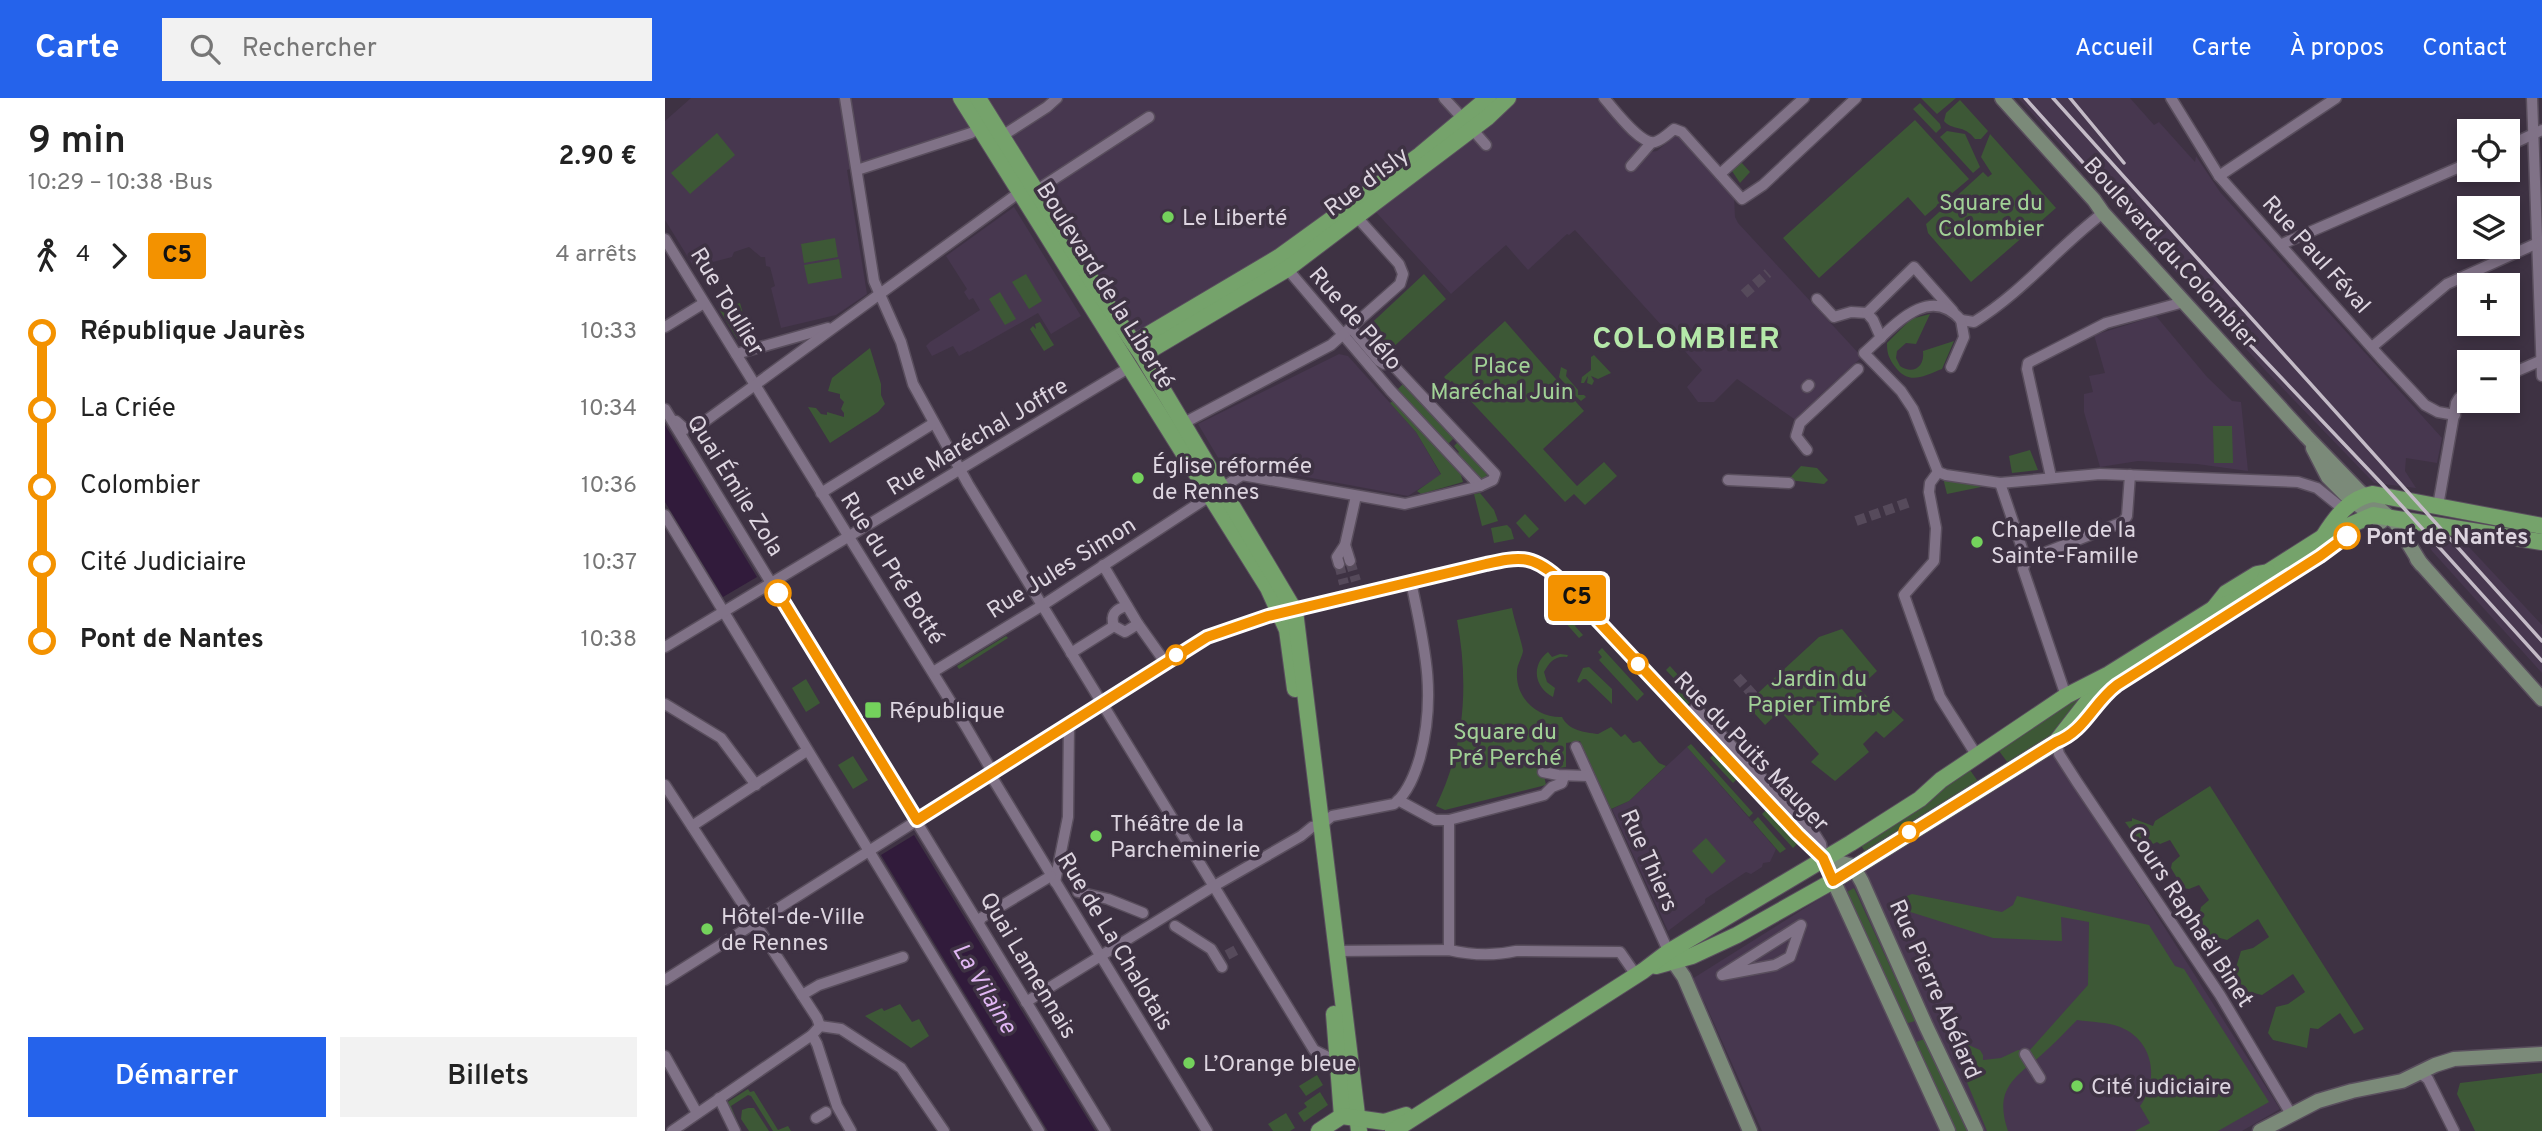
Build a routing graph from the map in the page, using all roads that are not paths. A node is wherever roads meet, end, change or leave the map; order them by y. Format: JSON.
{"nodes":[{"id":1,"x":845,"y":98,"type":"edge"},
{"id":2,"x":961,"y":98,"type":"edge"},
{"id":3,"x":978,"y":98,"type":"edge"},
{"id":4,"x":1057,"y":98,"type":"edge"},
{"id":5,"x":1444,"y":98,"type":"edge"},
{"id":6,"x":1488,"y":98,"type":"edge"},
{"id":7,"x":1508,"y":98,"type":"edge"},
{"id":8,"x":1604,"y":98,"type":"edge"},
{"id":9,"x":1804,"y":98,"type":"edge"},
{"id":10,"x":2002,"y":98,"type":"edge"},
{"id":11,"x":2171,"y":98,"type":"edge"},
{"id":12,"x":2336,"y":98,"type":"edge"},
{"id":13,"x":2534,"y":98,"type":"edge"},
{"id":14,"x":1852,"y":99,"type":"edge"},
{"id":15,"x":2542,"y":107,"type":"edge"},
{"id":16,"x":1149,"y":117,"type":"dead end"},
{"id":17,"x":986,"y":124,"type":"junction"},
{"id":18,"x":1469,"y":126,"type":"junction"},
{"id":19,"x":2538,"y":132,"type":"edge"},
{"id":20,"x":1002,"y":136,"type":"junction"},
{"id":21,"x":2520,"y":140,"type":"edge"},
{"id":22,"x":1651,"y":143,"type":"junction"},
{"id":23,"x":1486,"y":145,"type":"dead end"},
{"id":24,"x":1632,"y":166,"type":"dead end"},
{"id":25,"x":2457,"y":168,"type":"edge"},
{"id":26,"x":857,"y":170,"type":"junction"},
{"id":27,"x":1720,"y":174,"type":"junction"},
{"id":28,"x":2219,"y":176,"type":"junction"},
{"id":29,"x":1029,"y":191,"type":"junction"},
{"id":30,"x":2103,"y":213,"type":"junction"},
{"id":31,"x":1356,"y":216,"type":"junction"},
{"id":32,"x":665,"y":239,"type":"edge"},
{"id":33,"x":2540,"y":242,"type":"edge"},
{"id":34,"x":2282,"y":244,"type":"junction"},
{"id":35,"x":1283,"y":263,"type":"junction"},
{"id":36,"x":880,"y":295,"type":"junction"},
{"id":37,"x":1817,"y":299,"type":"dead end"},
{"id":38,"x":2184,"y":302,"type":"junction"},
{"id":39,"x":704,"y":303,"type":"junction"},
{"id":40,"x":1870,"y":316,"type":"junction"},
{"id":41,"x":1958,"y":316,"type":"junction"},
{"id":42,"x":834,"y":326,"type":"junction"},
{"id":43,"x":665,"y":327,"type":"edge"},
{"id":44,"x":1347,"y":331,"type":"junction"},
{"id":45,"x":1881,"y":338,"type":"junction"},
{"id":46,"x":2372,"y":347,"type":"junction"},
{"id":47,"x":736,"y":354,"type":"junction"},
{"id":48,"x":1135,"y":355,"type":"junction"},
{"id":49,"x":2542,"y":360,"type":"edge"},
{"id":50,"x":1951,"y":367,"type":"dead end"},
{"id":51,"x":1858,"y":369,"type":"dead end"},
{"id":52,"x":2520,"y":370,"type":"edge"},
{"id":53,"x":2542,"y":376,"type":"edge"},
{"id":54,"x":755,"y":386,"type":"junction"},
{"id":55,"x":2457,"y":406,"type":"edge"},
{"id":56,"x":666,"y":410,"type":"edge"},
{"id":57,"x":2455,"y":415,"type":"junction"},
{"id":58,"x":934,"y":423,"type":"junction"},
{"id":59,"x":1182,"y":424,"type":"junction"},
{"id":60,"x":2306,"y":436,"type":"junction"},
{"id":61,"x":1808,"y":450,"type":"dead end"},
{"id":62,"x":2320,"y":463,"type":"junction"},
{"id":63,"x":960,"y":470,"type":"junction"},
{"id":64,"x":1938,"y":472,"type":"junction"},
{"id":65,"x":2130,"y":475,"type":"junction"},
{"id":66,"x":2051,"y":477,"type":"junction"},
{"id":67,"x":1728,"y":480,"type":"dead end"},
{"id":68,"x":1789,"y":484,"type":"dead end"},
{"id":69,"x":2000,"y":484,"type":"junction"},
{"id":70,"x":2310,"y":484,"type":"junction"},
{"id":71,"x":1480,"y":486,"type":"junction"},
{"id":72,"x":1217,"y":492,"type":"junction"},
{"id":73,"x":821,"y":493,"type":"junction"},
{"id":74,"x":1356,"y":496,"type":"junction"},
{"id":75,"x":2354,"y":502,"type":"junction"},
{"id":76,"x":2438,"y":506,"type":"junction"},
{"id":77,"x":665,"y":515,"type":"edge"},
{"id":78,"x":2374,"y":515,"type":"junction"},
{"id":79,"x":2391,"y":518,"type":"junction"},
{"id":80,"x":2421,"y":523,"type":"junction"},
{"id":81,"x":2542,"y":526,"type":"edge"},
{"id":82,"x":849,"y":537,"type":"junction"},
{"id":83,"x":2323,"y":537,"type":"junction"},
{"id":84,"x":2542,"y":542,"type":"edge"},
{"id":85,"x":2412,"y":550,"type":"junction"},
{"id":86,"x":2026,"y":560,"type":"junction"},
{"id":87,"x":1345,"y":562,"type":"tunnel mouth"},
{"id":88,"x":2421,"y":564,"type":"junction"},
{"id":89,"x":1103,"y":565,"type":"junction"},
{"id":90,"x":1411,"y":582,"type":"junction"},
{"id":91,"x":772,"y":583,"type":"junction"},
{"id":92,"x":1350,"y":583,"type":"tunnel mouth"},
{"id":93,"x":1353,"y":596,"type":"junction"},
{"id":94,"x":1042,"y":605,"type":"junction"},
{"id":95,"x":1127,"y":606,"type":"junction"},
{"id":96,"x":724,"y":612,"type":"junction"},
{"id":97,"x":1288,"y":612,"type":"junction"},
{"id":98,"x":1138,"y":624,"type":"junction"},
{"id":99,"x":1114,"y":626,"type":"junction"},
{"id":100,"x":665,"y":647,"type":"edge"},
{"id":101,"x":1071,"y":653,"type":"junction"},
{"id":102,"x":1165,"y":662,"type":"junction"},
{"id":103,"x":933,"y":672,"type":"junction"},
{"id":104,"x":2109,"y":674,"type":"junction"},
{"id":105,"x":2066,"y":696,"type":"junction"},
{"id":106,"x":2542,"y":699,"type":"edge"},
{"id":107,"x":1102,"y":702,"type":"junction"},
{"id":108,"x":665,"y":704,"type":"edge"},
{"id":109,"x":1687,"y":716,"type":"junction"},
{"id":110,"x":1069,"y":723,"type":"junction"},
{"id":111,"x":2056,"y":742,"type":"junction"},
{"id":112,"x":1576,"y":747,"type":"dead end"},
{"id":113,"x":805,"y":751,"type":"dead end"},
{"id":114,"x":1977,"y":756,"type":"junction"},
{"id":115,"x":1543,"y":772,"type":"dead end"},
{"id":116,"x":989,"y":774,"type":"junction"},
{"id":117,"x":1564,"y":776,"type":"junction"},
{"id":118,"x":1588,"y":776,"type":"junction"},
{"id":119,"x":665,"y":785,"type":"edge"},
{"id":120,"x":756,"y":785,"type":"junction"},
{"id":121,"x":1398,"y":800,"type":"junction"},
{"id":122,"x":917,"y":820,"type":"junction"},
{"id":123,"x":1449,"y":820,"type":"junction"},
{"id":124,"x":692,"y":826,"type":"junction"},
{"id":125,"x":1317,"y":826,"type":"junction"},
{"id":126,"x":868,"y":851,"type":"junction"},
{"id":127,"x":1823,"y":858,"type":"junction"},
{"id":128,"x":1853,"y":866,"type":"junction"},
{"id":129,"x":1053,"y":879,"type":"junction"},
{"id":130,"x":1833,"y":881,"type":"junction"},
{"id":131,"x":1214,"y":886,"type":"junction"},
{"id":132,"x":1078,"y":892,"type":"dead end"},
{"id":133,"x":1143,"y":913,"type":"dead end"},
{"id":134,"x":755,"y":923,"type":"junction"},
{"id":135,"x":979,"y":923,"type":"junction"},
{"id":136,"x":1175,"y":926,"type":"dead end"},
{"id":137,"x":1449,"y":950,"type":"junction"},
{"id":138,"x":1336,"y":951,"type":"junction"},
{"id":139,"x":1670,"y":956,"type":"junction"},
{"id":140,"x":903,"y":957,"type":"dead end"},
{"id":141,"x":1101,"y":958,"type":"junction"},
{"id":142,"x":1222,"y":961,"type":"dead end"},
{"id":143,"x":1775,"y":965,"type":"joint"},
{"id":144,"x":1642,"y":971,"type":"junction"},
{"id":145,"x":665,"y":980,"type":"edge"},
{"id":146,"x":802,"y":995,"type":"junction"},
{"id":147,"x":1026,"y":1002,"type":"junction"},
{"id":148,"x":820,"y":1026,"type":"junction"},
{"id":149,"x":1926,"y":1026,"type":"junction"},
{"id":150,"x":812,"y":1035,"type":"junction"},
{"id":151,"x":1904,"y":1036,"type":"junction"},
{"id":152,"x":2025,"y":1054,"type":"dead end"},
{"id":153,"x":2542,"y":1054,"type":"edge"},
{"id":154,"x":665,"y":1056,"type":"edge"},
{"id":155,"x":1338,"y":1062,"type":"junction"},
{"id":156,"x":2420,"y":1073,"type":"junction"},
{"id":157,"x":2040,"y":1078,"type":"dead end"},
{"id":158,"x":719,"y":1098,"type":"junction"},
{"id":159,"x":1434,"y":1104,"type":"junction"},
{"id":160,"x":697,"y":1113,"type":"junction"},
{"id":161,"x":2291,"y":1114,"type":"junction"},
{"id":162,"x":1340,"y":1125,"type":"edge"},
{"id":163,"x":672,"y":1131,"type":"edge"},
{"id":164,"x":735,"y":1131,"type":"edge"},
{"id":165,"x":851,"y":1131,"type":"edge"},
{"id":166,"x":944,"y":1131,"type":"edge"},
{"id":167,"x":1038,"y":1131,"type":"edge"},
{"id":168,"x":1105,"y":1131,"type":"edge"},
{"id":169,"x":1207,"y":1131,"type":"edge"},
{"id":170,"x":1393,"y":1131,"type":"edge"},
{"id":171,"x":1750,"y":1131,"type":"edge"},
{"id":172,"x":1948,"y":1131,"type":"edge"},
{"id":173,"x":1976,"y":1131,"type":"edge"},
{"id":174,"x":2260,"y":1131,"type":"edge"},
{"id":175,"x":2454,"y":1131,"type":"edge"}],
"edges":[{"from":1,"to":26,"type":"street"},
{"from":2,"to":17,"type":"main road","name":"Boulevard de la Liberté"},
{"from":3,"to":17,"type":"main road","name":"Boulevard de la Liberté"},
{"from":4,"to":20,"type":"street"},
{"from":5,"to":18,"type":"street"},
{"from":6,"to":18,"type":"main road"},
{"from":7,"to":18,"type":"main road"},
{"from":8,"to":22,"type":"street"},
{"from":9,"to":27,"type":"street"},
{"from":10,"to":30,"type":"street","name":"Boulevard du Colombier"},
{"from":11,"to":28,"type":"street","name":"Rue Paul Féval"},
{"from":12,"to":28,"type":"street"},
{"from":13,"to":15,"type":"street"},
{"from":13,"to":19,"type":"street"},
{"from":14,"to":27,"type":"street"},
{"from":16,"to":29,"type":"street"},
{"from":17,"to":20,"type":"main road","name":"Boulevard de la Liberté"},
{"from":17,"to":26,"type":"street"},
{"from":17,"to":29,"type":"main road","name":"Boulevard de la Liberté"},
{"from":18,"to":23,"type":"street"},
{"from":18,"to":31,"type":"main road","name":"Rue d'Isly"},
{"from":18,"to":35,"type":"main road","name":"Rue d'Isly"},
{"from":19,"to":21,"type":"street"},
{"from":19,"to":33,"type":"street"},
{"from":20,"to":29,"type":"main road","name":"Boulevard de la Liberté"},
{"from":22,"to":24,"type":"street"},
{"from":22,"to":27,"type":"street"},
{"from":25,"to":34,"type":"street"},
{"from":26,"to":36,"type":"street"},
{"from":28,"to":34,"type":"street","name":"Rue Paul Féval"},
{"from":29,"to":36,"type":"street"},
{"from":29,"to":48,"type":"main road","name":"Boulevard de la Liberté"},
{"from":29,"to":48,"type":"main road","name":"Boulevard de la Liberté"},
{"from":30,"to":38,"type":"street","name":"Boulevard du Colombier"},
{"from":30,"to":41,"type":"street"},
{"from":31,"to":35,"type":"main road","name":"Rue d'Isly"},
{"from":31,"to":44,"type":"street"},
{"from":32,"to":39,"type":"street","name":"Rue Toullier"},
{"from":33,"to":46,"type":"street"},
{"from":33,"to":49,"type":"street"},
{"from":34,"to":46,"type":"street","name":"Rue Paul Féval"},
{"from":35,"to":44,"type":"street","name":"Rue de Plélo"},
{"from":35,"to":48,"type":"main road","name":"Rue d'Isly"},
{"from":36,"to":42,"type":"street"},
{"from":36,"to":58,"type":"street"},
{"from":37,"to":40,"type":"street"},
{"from":38,"to":60,"type":"street","name":"Boulevard du Colombier"},
{"from":38,"to":66,"type":"street"},
{"from":39,"to":43,"type":"street"},
{"from":39,"to":47,"type":"street","name":"Rue Toullier"},
{"from":40,"to":41,"type":"street"},
{"from":40,"to":45,"type":"street"},
{"from":41,"to":45,"type":"street"},
{"from":41,"to":50,"type":"street"},
{"from":42,"to":47,"type":"street"},
{"from":42,"to":54,"type":"street"},
{"from":44,"to":59,"type":"street"},
{"from":44,"to":71,"type":"street","name":"Rue de Plélo"},
{"from":44,"to":71,"type":"street","name":"Rue de Plélo"},
{"from":45,"to":64,"type":"street"},
{"from":46,"to":57,"type":"street","name":"Rue Paul Féval"},
{"from":47,"to":54,"type":"street","name":"Rue Toullier"},
{"from":48,"to":59,"type":"main road","name":"Boulevard de la Liberté"},
{"from":48,"to":63,"type":"street","name":"Rue Maréchal Joffre"},
{"from":48,"to":72,"type":"main road","name":"Boulevard de la Liberté"},
{"from":49,"to":52,"type":"street"},
{"from":49,"to":53,"type":"street"},
{"from":51,"to":61,"type":"street"},
{"from":54,"to":56,"type":"street"},
{"from":54,"to":73,"type":"street","name":"Rue du Pré Botté"},
{"from":55,"to":57,"type":"street"},
{"from":56,"to":91,"type":"street","name":"Quai Émile Zola"},
{"from":57,"to":76,"type":"street"},
{"from":58,"to":63,"type":"street"},
{"from":58,"to":73,"type":"street"},
{"from":59,"to":72,"type":"main road","name":"Boulevard de la Liberté"},
{"from":60,"to":62,"type":"street","name":"Boulevard du Colombier"},
{"from":60,"to":75,"type":"street","name":"Boulevard du Colombier"},
{"from":62,"to":70,"type":"street"},
{"from":62,"to":75,"type":"street","name":"Boulevard du Colombier"},
{"from":63,"to":82,"type":"street","name":"Rue Maréchal Joffre"},
{"from":63,"to":94,"type":"street"},
{"from":64,"to":69,"type":"street"},
{"from":64,"to":114,"type":"street"},
{"from":65,"to":66,"type":"street"},
{"from":65,"to":70,"type":"street"},
{"from":65,"to":86,"type":"street"},
{"from":66,"to":69,"type":"street"},
{"from":67,"to":68,"type":"street"},
{"from":69,"to":86,"type":"street"},
{"from":70,"to":75,"type":"street"},
{"from":71,"to":74,"type":"street","name":"Rue Jules Simon"},
{"from":72,"to":74,"type":"street","name":"Rue Jules Simon"},
{"from":72,"to":89,"type":"street","name":"Rue Jules Simon"},
{"from":72,"to":97,"type":"main road","name":"Boulevard de la Liberté"},
{"from":73,"to":82,"type":"street","name":"Rue du Pré Botté"},
{"from":74,"to":87,"type":"street"},
{"from":75,"to":76,"type":"main road"},
{"from":75,"to":78,"type":"street"},
{"from":75,"to":79,"type":"street"},
{"from":75,"to":83,"type":"main road"},
{"from":76,"to":81,"type":"main road"},
{"from":77,"to":96,"type":"street"},
{"from":78,"to":79,"type":"main road"},
{"from":78,"to":83,"type":"main road"},
{"from":78,"to":88,"type":"street"},
{"from":79,"to":80,"type":"main road"},
{"from":79,"to":85,"type":"street"},
{"from":80,"to":84,"type":"main road"},
{"from":80,"to":85,"type":"street"},
{"from":82,"to":91,"type":"street","name":"Rue Maréchal Joffre"},
{"from":82,"to":103,"type":"street","name":"Rue du Pré Botté"},
{"from":83,"to":104,"type":"main road"},
{"from":85,"to":88,"type":"street"},
{"from":86,"to":105,"type":"street"},
{"from":88,"to":106,"type":"street"},
{"from":89,"to":94,"type":"street","name":"Rue Jules Simon"},
{"from":89,"to":95,"type":"street"},
{"from":90,"to":93,"type":"street"},
{"from":90,"to":109,"type":"street","name":"Rue du Puits Mauger"},
{"from":90,"to":121,"type":"street"},
{"from":91,"to":96,"type":"street","name":"Rue Maréchal Joffre"},
{"from":91,"to":122,"type":"street","name":"Quai Émile Zola"},
{"from":92,"to":93,"type":"street"},
{"from":93,"to":97,"type":"street"},
{"from":94,"to":101,"type":"street"},
{"from":94,"to":103,"type":"street","name":"Rue Jules Simon"},
{"from":95,"to":98,"type":"street"},
{"from":95,"to":99,"type":"street"},
{"from":96,"to":100,"type":"street","name":"Rue Maréchal Joffre"},
{"from":96,"to":126,"type":"street"},
{"from":97,"to":102,"type":"street"},
{"from":97,"to":125,"type":"main road","name":"Boulevard de la Liberté"},
{"from":98,"to":99,"type":"street"},
{"from":98,"to":102,"type":"street"},
{"from":99,"to":101,"type":"street"},
{"from":101,"to":107,"type":"street"},
{"from":102,"to":107,"type":"street"},
{"from":103,"to":116,"type":"street","name":"Rue du Pré Botté"},
{"from":104,"to":105,"type":"main road"},
{"from":104,"to":111,"type":"main road"},
{"from":105,"to":114,"type":"main road"},
{"from":107,"to":110,"type":"street"},
{"from":107,"to":131,"type":"street"},
{"from":108,"to":120,"type":"street"},
{"from":109,"to":127,"type":"street","name":"Rue du Puits Mauger"},
{"from":109,"to":127,"type":"street","name":"Rue du Puits Mauger"},
{"from":110,"to":116,"type":"street"},
{"from":110,"to":129,"type":"street"},
{"from":111,"to":128,"type":"main road"},
{"from":111,"to":161,"type":"street","name":"Cours Raphaël Binet"},
{"from":112,"to":118,"type":"street","name":"Rue Thiers"},
{"from":113,"to":120,"type":"street"},
{"from":114,"to":127,"type":"main road"},
{"from":115,"to":117,"type":"street"},
{"from":116,"to":122,"type":"street"},
{"from":116,"to":129,"type":"street","name":"Rue de La Chalotais"},
{"from":117,"to":118,"type":"street"},
{"from":117,"to":123,"type":"street"},
{"from":118,"to":139,"type":"street","name":"Rue Thiers"},
{"from":119,"to":124,"type":"street"},
{"from":120,"to":124,"type":"street"},
{"from":121,"to":123,"type":"street"},
{"from":121,"to":125,"type":"street"},
{"from":122,"to":126,"type":"street"},
{"from":122,"to":135,"type":"street","name":"Quai Lamennais"},
{"from":123,"to":137,"type":"street"},
{"from":124,"to":134,"type":"street"},
{"from":125,"to":131,"type":"street"},
{"from":125,"to":138,"type":"main road","name":"Boulevard de la Liberté"},
{"from":125,"to":155,"type":"main road","name":"Boulevard de la Liberté"},
{"from":126,"to":134,"type":"street"},
{"from":126,"to":167,"type":"street"},
{"from":127,"to":128,"type":"street","name":"Rue du Puits Mauger"},
{"from":127,"to":130,"type":"street","name":"Rue du Puits Mauger"},
{"from":127,"to":139,"type":"main road"},
{"from":128,"to":130,"type":"main road"},
{"from":128,"to":149,"type":"street","name":"Rue Pierre Abélard"},
{"from":129,"to":135,"type":"street"},
{"from":129,"to":141,"type":"street","name":"Rue de La Chalotais"},
{"from":130,"to":139,"type":"main road"},
{"from":130,"to":151,"type":"street","name":"Rue Pierre Abélard"},
{"from":131,"to":141,"type":"street"},
{"from":131,"to":155,"type":"street"},
{"from":132,"to":133,"type":"street"},
{"from":134,"to":145,"type":"street"},
{"from":134,"to":146,"type":"street"},
{"from":135,"to":147,"type":"street","name":"Quai Lamennais"},
{"from":136,"to":142,"type":"street"},
{"from":137,"to":138,"type":"street"},
{"from":137,"to":144,"type":"street"},
{"from":138,"to":162,"type":"main road","name":"Boulevard de la Liberté"},
{"from":139,"to":144,"type":"main road"},
{"from":139,"to":171,"type":"street"},
{"from":140,"to":146,"type":"street"},
{"from":141,"to":147,"type":"street"},
{"from":141,"to":169,"type":"street","name":"Rue de La Chalotais"},
{"from":143,"to":143,"type":"street"},
{"from":144,"to":159,"type":"main road"},
{"from":146,"to":148,"type":"street"},
{"from":147,"to":168,"type":"street","name":"Quai Lamennais"},
{"from":148,"to":150,"type":"street"},
{"from":148,"to":166,"type":"street"},
{"from":149,"to":151,"type":"street"},
{"from":149,"to":173,"type":"street","name":"Rue Pierre Abélard"},
{"from":150,"to":158,"type":"street"},
{"from":150,"to":165,"type":"street"},
{"from":151,"to":172,"type":"street","name":"Rue Pierre Abélard"},
{"from":152,"to":157,"type":"street"},
{"from":153,"to":156,"type":"street"},
{"from":154,"to":160,"type":"street"},
{"from":155,"to":162,"type":"main road","name":"Boulevard de la Liberté"},
{"from":156,"to":161,"type":"street"},
{"from":156,"to":175,"type":"street"},
{"from":158,"to":160,"type":"street"},
{"from":158,"to":164,"type":"street"},
{"from":159,"to":162,"type":"main road"},
{"from":159,"to":170,"type":"main road"},
{"from":160,"to":163,"type":"street"},
{"from":161,"to":174,"type":"street"}]}
